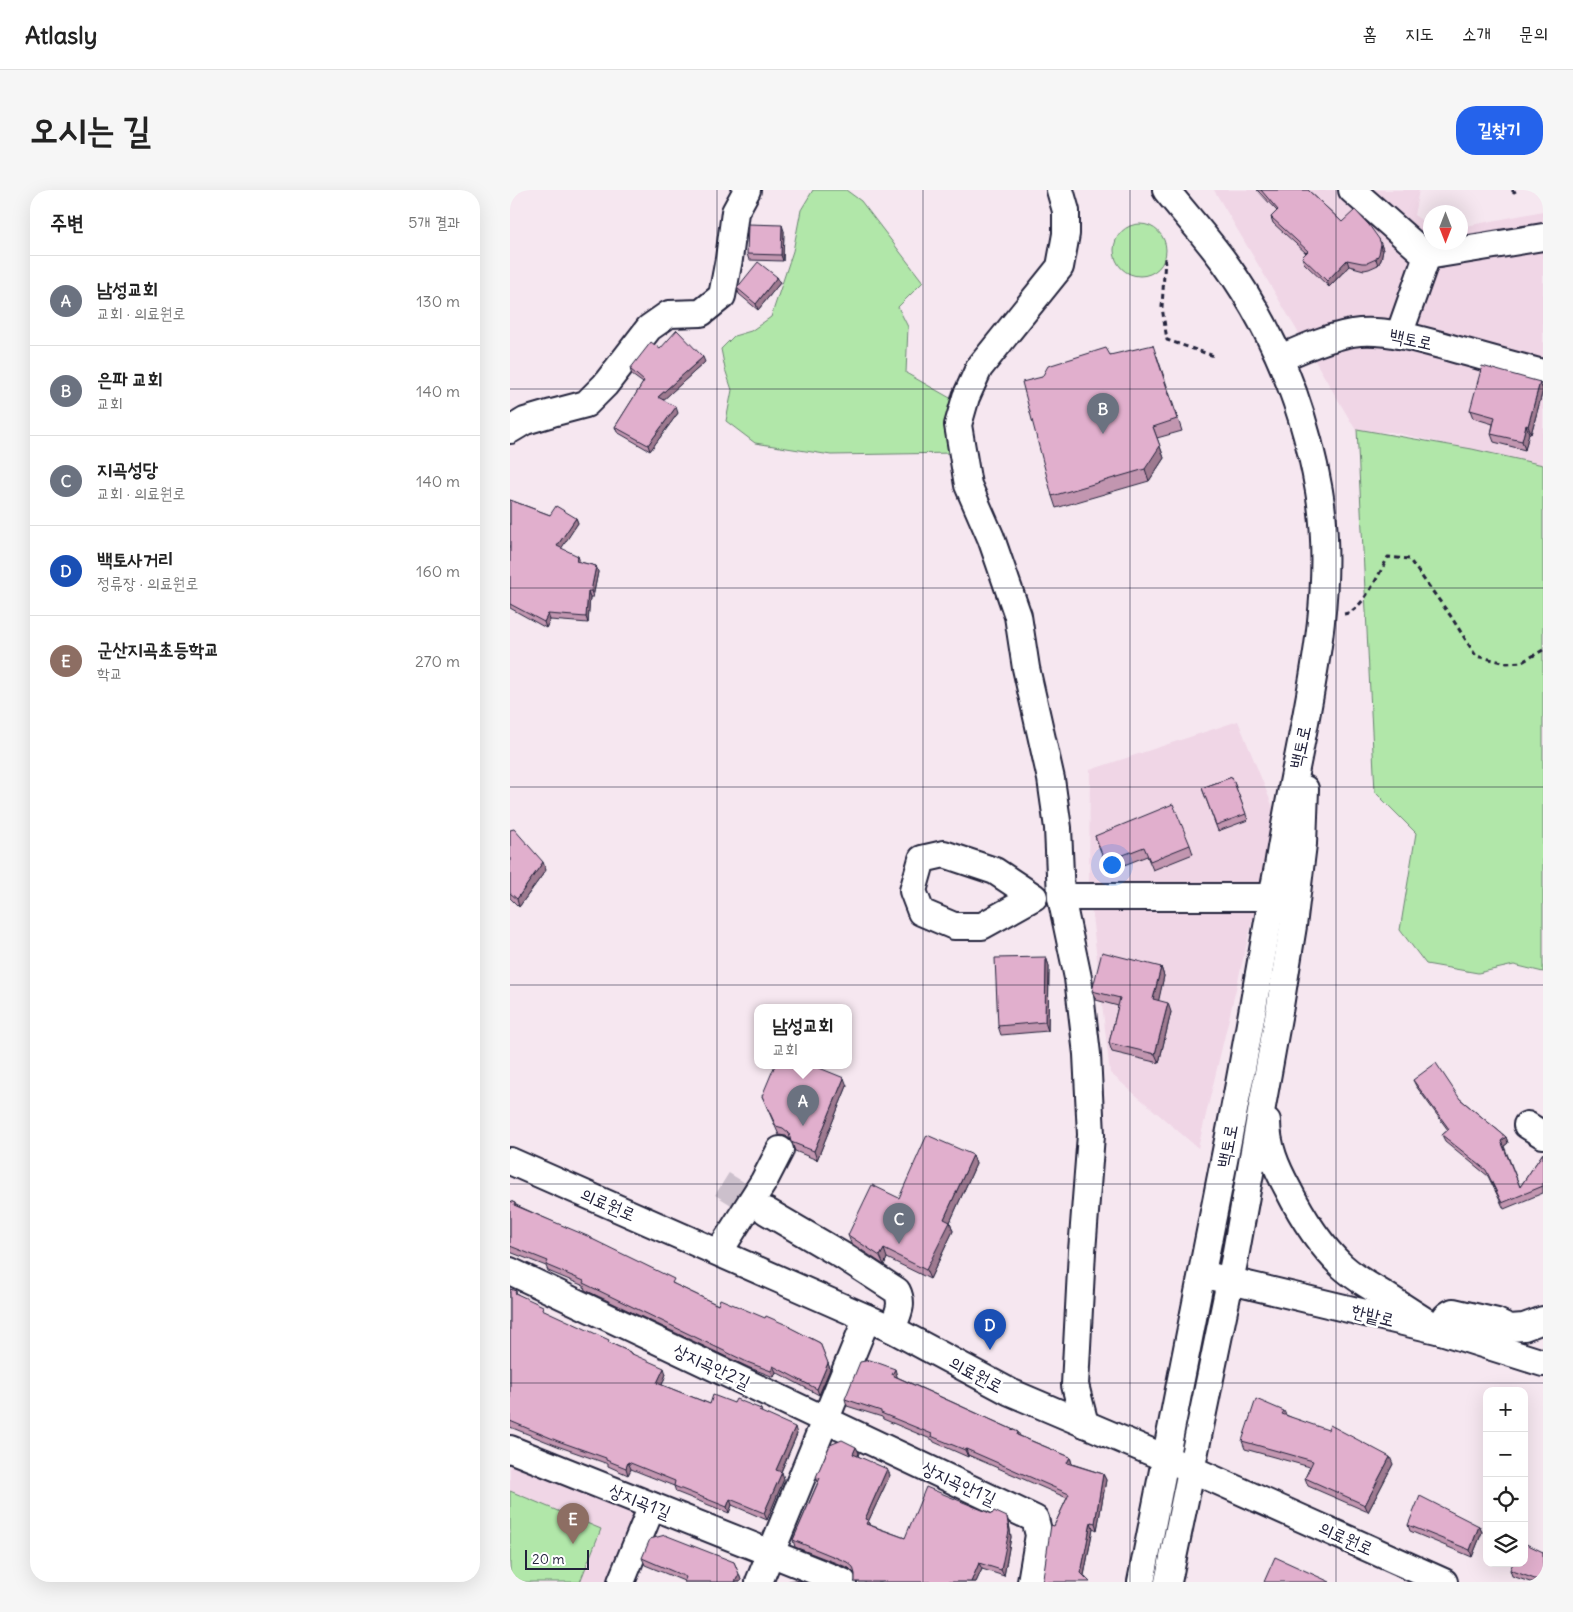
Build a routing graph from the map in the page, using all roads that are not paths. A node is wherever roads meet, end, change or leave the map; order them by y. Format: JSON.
{"nodes":[{"id":1,"x":747,"y":190,"type":"edge"},
{"id":2,"x":1060,"y":190,"type":"edge"},
{"id":3,"x":1166,"y":190,"type":"edge"},
{"id":4,"x":1352,"y":190,"type":"edge"},
{"id":5,"x":1543,"y":237,"type":"edge"},
{"id":6,"x":1426,"y":256,"type":"junction"},
{"id":7,"x":1399,"y":335,"type":"junction"},
{"id":8,"x":1281,"y":358,"type":"junction"},
{"id":9,"x":1543,"y":373,"type":"edge"},
{"id":10,"x":510,"y":430,"type":"edge"},
{"id":11,"x":1061,"y":898,"type":"junction"},
{"id":12,"x":1284,"y":899,"type":"junction"},
{"id":13,"x":1266,"y":1082,"type":"junction"},
{"id":14,"x":780,"y":1150,"type":"dead end"},
{"id":15,"x":510,"y":1161,"type":"edge"},
{"id":16,"x":766,"y":1211,"type":"tunnel mouth"},
{"id":17,"x":719,"y":1252,"type":"junction"},
{"id":18,"x":510,"y":1271,"type":"edge"},
{"id":19,"x":1201,"y":1274,"type":"junction"},
{"id":20,"x":1230,"y":1281,"type":"junction"},
{"id":21,"x":867,"y":1318,"type":"junction"},
{"id":22,"x":1543,"y":1320,"type":"edge"},
{"id":23,"x":892,"y":1329,"type":"junction"},
{"id":24,"x":1441,"y":1331,"type":"junction"},
{"id":25,"x":1543,"y":1362,"type":"edge"},
{"id":26,"x":825,"y":1420,"type":"junction"},
{"id":27,"x":1084,"y":1424,"type":"junction"},
{"id":28,"x":510,"y":1449,"type":"edge"},
{"id":29,"x":1165,"y":1457,"type":"junction"},
{"id":30,"x":1191,"y":1469,"type":"junction"},
{"id":31,"x":652,"y":1506,"type":"junction"},
{"id":32,"x":771,"y":1553,"type":"junction"},
{"id":33,"x":621,"y":1582,"type":"edge"},
{"id":34,"x":759,"y":1582,"type":"edge"},
{"id":35,"x":843,"y":1582,"type":"edge"},
{"id":36,"x":1031,"y":1582,"type":"edge"},
{"id":37,"x":1141,"y":1582,"type":"edge"},
{"id":38,"x":1168,"y":1582,"type":"edge"},
{"id":39,"x":1444,"y":1582,"type":"edge"}],
"edges":[{"from":1,"to":10,"type":"street"},
{"from":2,"to":11,"type":"street"},
{"from":3,"to":8,"type":"street","name":"백토로"},
{"from":4,"to":6,"type":"street"},
{"from":5,"to":6,"type":"street"},
{"from":6,"to":7,"type":"street"},
{"from":7,"to":8,"type":"street","name":"백토로"},
{"from":7,"to":9,"type":"street","name":"백토로"},
{"from":8,"to":12,"type":"street","name":"백토로"},
{"from":11,"to":12,"type":"street"},
{"from":11,"to":27,"type":"street"},
{"from":12,"to":13,"type":"street","name":"백토로"},
{"from":12,"to":19,"type":"street","name":"백토로"},
{"from":13,"to":20,"type":"street","name":"백토로"},
{"from":13,"to":24,"type":"street"},
{"from":14,"to":17,"type":"street"},
{"from":15,"to":17,"type":"street","name":"의료원로"},
{"from":16,"to":23,"type":"street"},
{"from":17,"to":21,"type":"street","name":"의료원로"},
{"from":18,"to":26,"type":"street","name":"상지곡안2길"},
{"from":19,"to":20,"type":"street","name":"한밭로"},
{"from":19,"to":29,"type":"street","name":"백토로"},
{"from":20,"to":24,"type":"street","name":"한밭로"},
{"from":20,"to":30,"type":"street","name":"백토로"},
{"from":21,"to":23,"type":"street","name":"의료원로"},
{"from":21,"to":26,"type":"street"},
{"from":22,"to":24,"type":"street"},
{"from":23,"to":27,"type":"street","name":"의료원로"},
{"from":24,"to":25,"type":"street","name":"한밭로"},
{"from":26,"to":32,"type":"street"},
{"from":26,"to":36,"type":"street","name":"상지곡안1길"},
{"from":27,"to":29,"type":"street","name":"의료원로"},
{"from":28,"to":31,"type":"street","name":"상지곡1길"},
{"from":29,"to":30,"type":"street","name":"의료원로"},
{"from":29,"to":37,"type":"street","name":"백토로"},
{"from":30,"to":38,"type":"street","name":"백토로"},
{"from":30,"to":39,"type":"street","name":"의료원로"},
{"from":31,"to":32,"type":"street","name":"상지곡1길"},
{"from":31,"to":33,"type":"street"},
{"from":32,"to":34,"type":"street"},
{"from":32,"to":35,"type":"street"}]}
